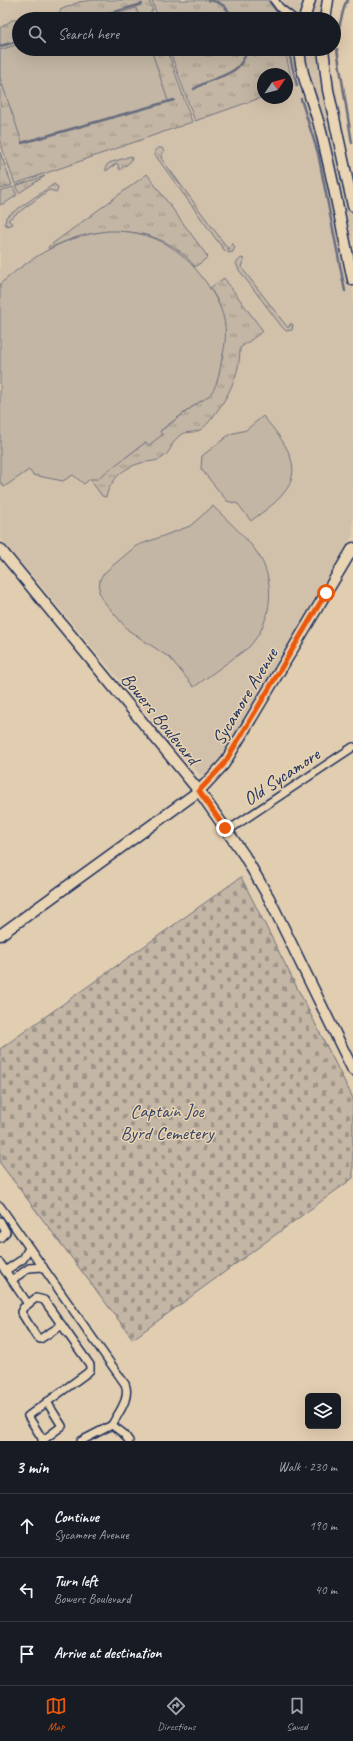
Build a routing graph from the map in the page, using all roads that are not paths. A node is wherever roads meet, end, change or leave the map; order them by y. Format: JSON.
{"nodes":[{"id":1,"x":274,"y":0,"type":"edge"},
{"id":2,"x":310,"y":0,"type":"edge"},
{"id":3,"x":328,"y":0,"type":"edge"},
{"id":4,"x":285,"y":12,"type":"edge"},
{"id":5,"x":306,"y":12,"type":"edge"},
{"id":6,"x":326,"y":12,"type":"edge"},
{"id":7,"x":299,"y":56,"type":"edge"},
{"id":8,"x":324,"y":56,"type":"edge"},
{"id":9,"x":353,"y":206,"type":"edge"},
{"id":10,"x":353,"y":280,"type":"edge"},
{"id":11,"x":353,"y":548,"type":"edge"},
{"id":12,"x":0,"y":549,"type":"edge"},
{"id":13,"x":353,"y":747,"type":"edge"},
{"id":14,"x":199,"y":791,"type":"junction"},
{"id":15,"x":227,"y":831,"type":"junction"},
{"id":16,"x":0,"y":936,"type":"edge"},
{"id":17,"x":353,"y":1070,"type":"edge"},
{"id":18,"x":0,"y":1206,"type":"edge"},
{"id":19,"x":0,"y":1221,"type":"edge"},
{"id":20,"x":0,"y":1238,"type":"edge"},
{"id":21,"x":29,"y":1248,"type":"junction"},
{"id":22,"x":0,"y":1263,"type":"edge"},
{"id":23,"x":42,"y":1267,"type":"junction"},
{"id":24,"x":6,"y":1271,"type":"junction"},
{"id":25,"x":12,"y":1280,"type":"junction"},
{"id":26,"x":28,"y":1304,"type":"junction"},
{"id":27,"x":62,"y":1325,"type":"junction"},
{"id":28,"x":47,"y":1402,"type":"junction"},
{"id":29,"x":112,"y":1424,"type":"junction"},
{"id":30,"x":42,"y":1440,"type":"edge"},
{"id":31,"x":81,"y":1441,"type":"edge"},
{"id":32,"x":129,"y":1441,"type":"edge"}],
"edges":[{"from":1,"to":4,"type":"street"},
{"from":2,"to":5,"type":"street"},
{"from":3,"to":6,"type":"street"},
{"from":7,"to":10,"type":"street"},
{"from":8,"to":9,"type":"street"},
{"from":11,"to":14,"type":"street","name":"Sycamore Avenue"},
{"from":12,"to":14,"type":"street","name":"Bowers Boulevard"},
{"from":13,"to":15,"type":"street","name":"Old Sycamore"},
{"from":14,"to":15,"type":"street","name":"Bowers Boulevard"},
{"from":14,"to":16,"type":"street","name":"Sycamore Avenue"},
{"from":15,"to":17,"type":"street","name":"Bowers Boulevard"},
{"from":18,"to":21,"type":"street"},
{"from":19,"to":20,"type":"street"},
{"from":21,"to":23,"type":"street"},
{"from":21,"to":24,"type":"street"},
{"from":22,"to":24,"type":"street"},
{"from":23,"to":25,"type":"street"},
{"from":23,"to":29,"type":"street"},
{"from":24,"to":25,"type":"street"},
{"from":25,"to":26,"type":"street"},
{"from":26,"to":27,"type":"street"},
{"from":26,"to":27,"type":"street"},
{"from":27,"to":28,"type":"street"},
{"from":28,"to":30,"type":"street"},
{"from":28,"to":30,"type":"street"},
{"from":29,"to":31,"type":"street"},
{"from":29,"to":32,"type":"street"}]}
